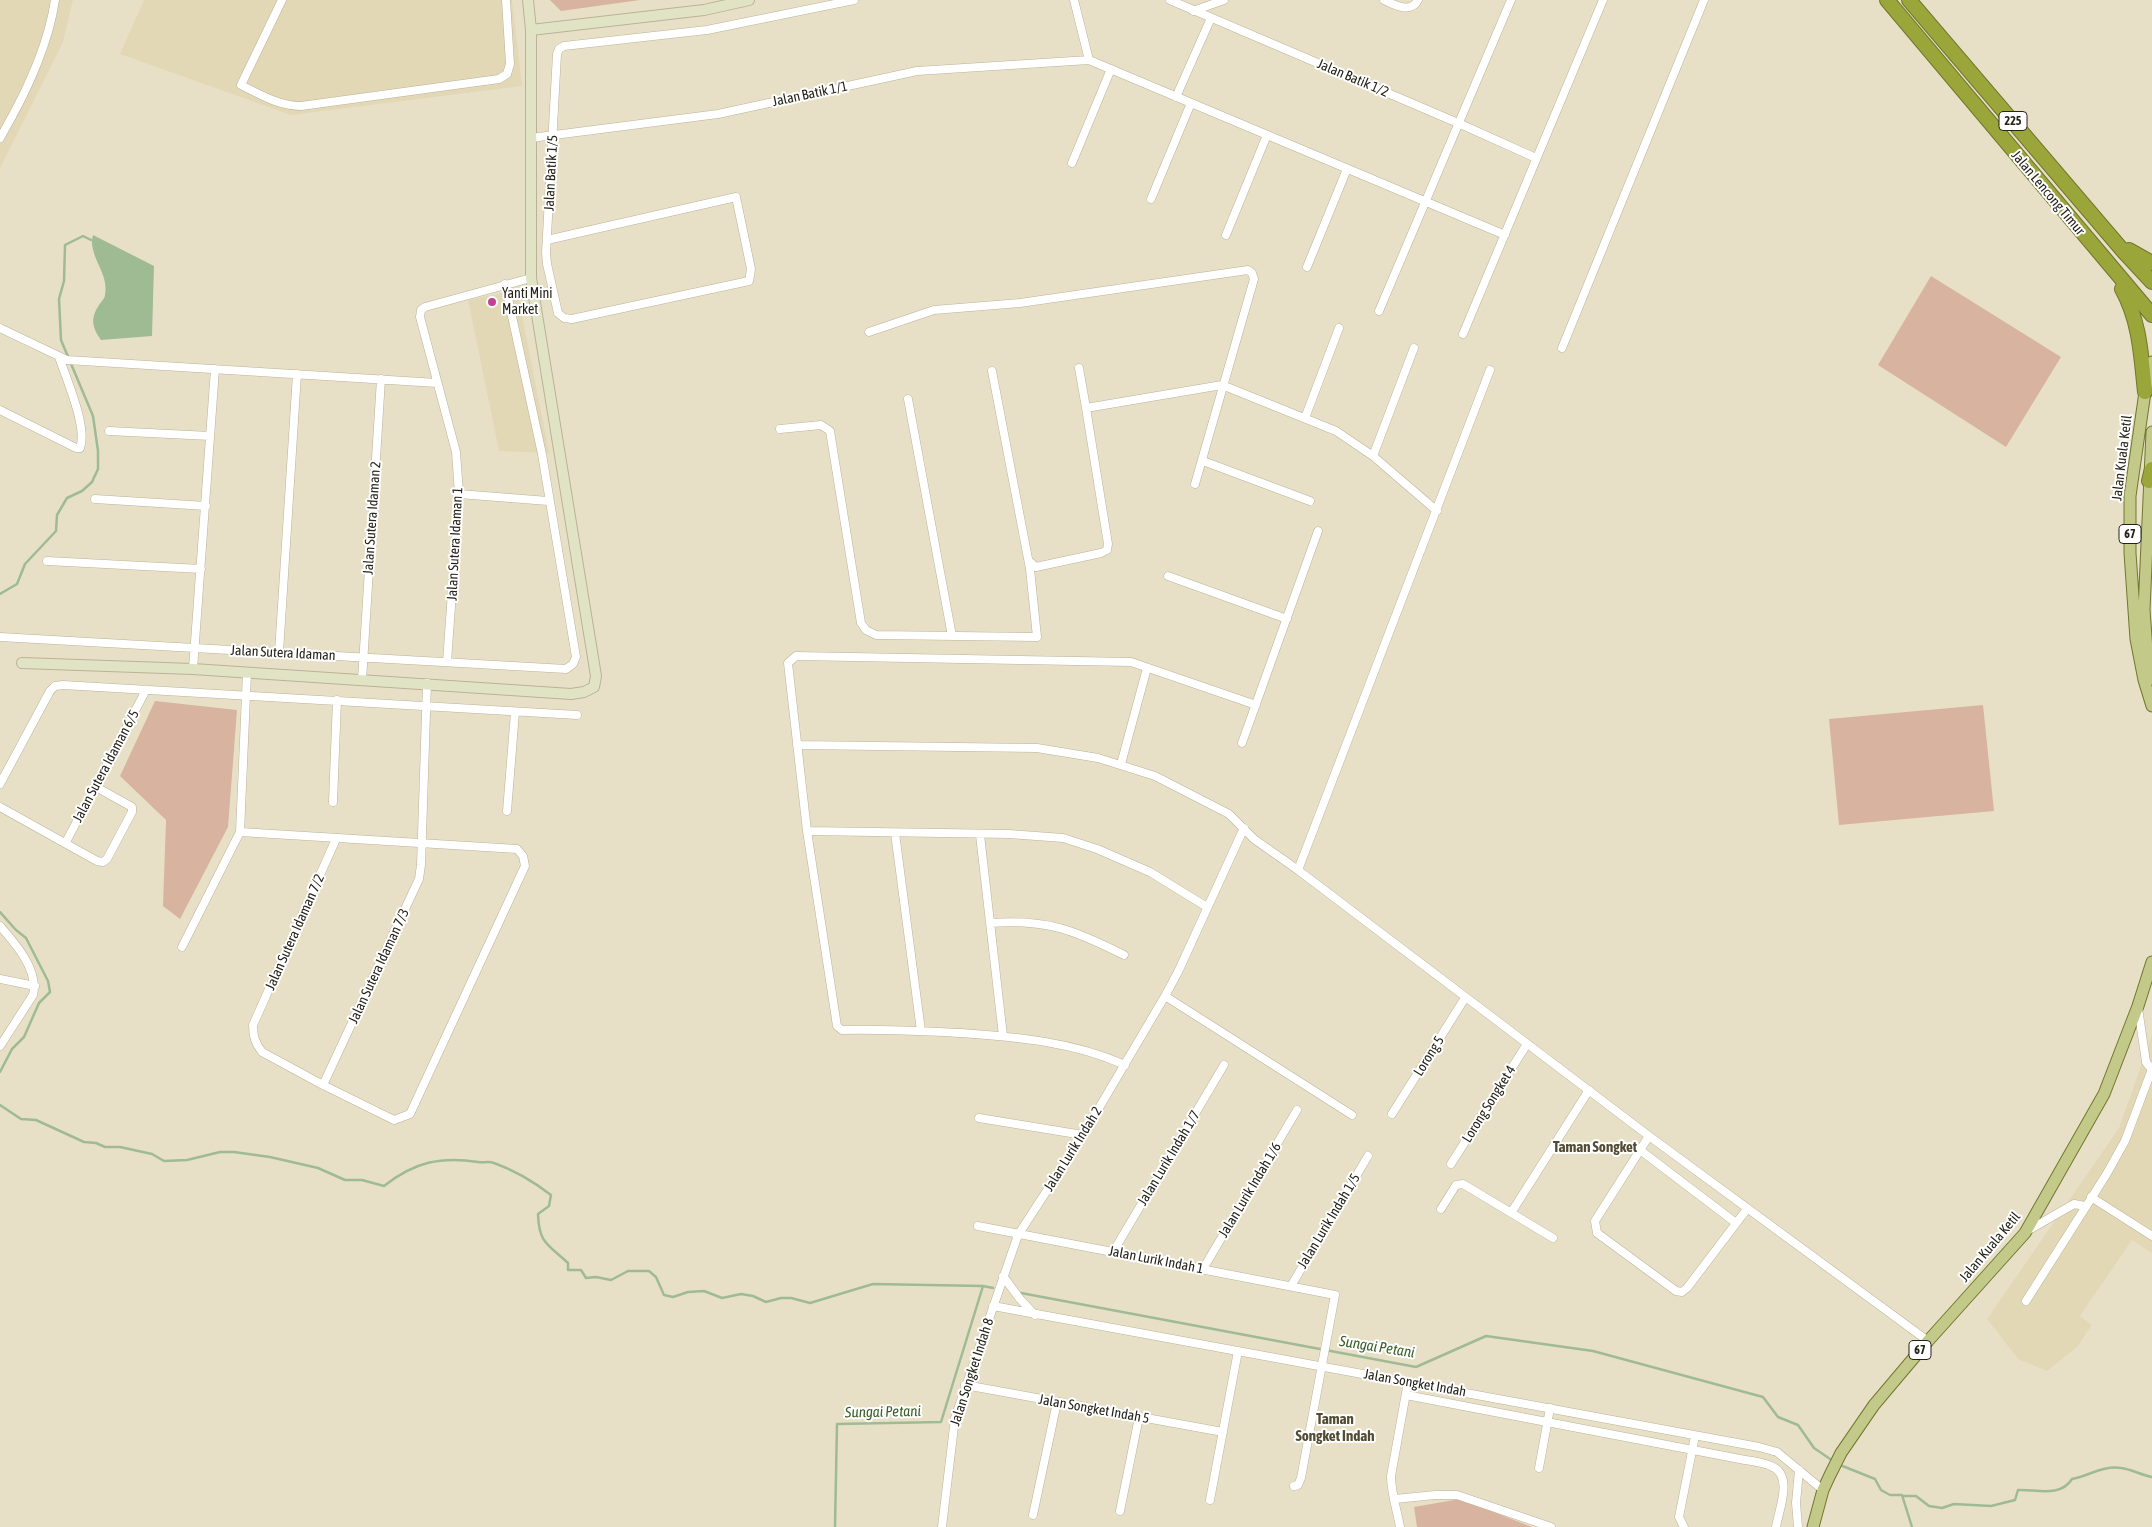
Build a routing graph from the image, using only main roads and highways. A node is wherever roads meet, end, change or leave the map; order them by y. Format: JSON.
{"nodes":[{"id":1,"x":1887,"y":0,"type":"edge"},
{"id":2,"x":1909,"y":0,"type":"edge"},
{"id":3,"x":2116,"y":242,"type":"junction"},
{"id":4,"x":2152,"y":263,"type":"edge"},
{"id":5,"x":2112,"y":270,"type":"junction"},
{"id":6,"x":2152,"y":282,"type":"edge"},
{"id":7,"x":2152,"y":315,"type":"edge"},
{"id":8,"x":2152,"y":362,"type":"edge"},
{"id":9,"x":2145,"y":392,"type":"junction"},
{"id":10,"x":2152,"y":432,"type":"edge"},
{"id":11,"x":2150,"y":475,"type":"edge"},
{"id":12,"x":2152,"y":680,"type":"edge"},
{"id":13,"x":2152,"y":706,"type":"edge"},
{"id":14,"x":2152,"y":962,"type":"edge"},
{"id":15,"x":1813,"y":1527,"type":"edge"}],
"edges":[{"from":1,"to":5,"type":"highway","name":"Jalan Lencong Timur","number":"225"},
{"from":2,"to":3,"type":"highway","name":"Jalan Lencong Timur","number":"225"},
{"from":3,"to":4,"type":"highway"},
{"from":3,"to":6,"type":"highway","name":"Jalan Lencong Timur","number":"225"},
{"from":5,"to":7,"type":"highway","name":"Jalan Lencong Timur","number":"225"},
{"from":5,"to":9,"type":"highway"},
{"from":8,"to":9,"type":"main road","name":"Jalan Kuala Ketil","number":"67"},
{"from":9,"to":13,"type":"main road","name":"Jalan Kuala Ketil","number":"67"},
{"from":10,"to":11,"type":"main road","name":"Jalan Kuala Ketil","number":"67"},
{"from":11,"to":12,"type":"main road","name":"Jalan Kuala Ketil","number":"67"},
{"from":14,"to":15,"type":"main road","name":"Jalan Kuala Ketil","number":"67"}]}
